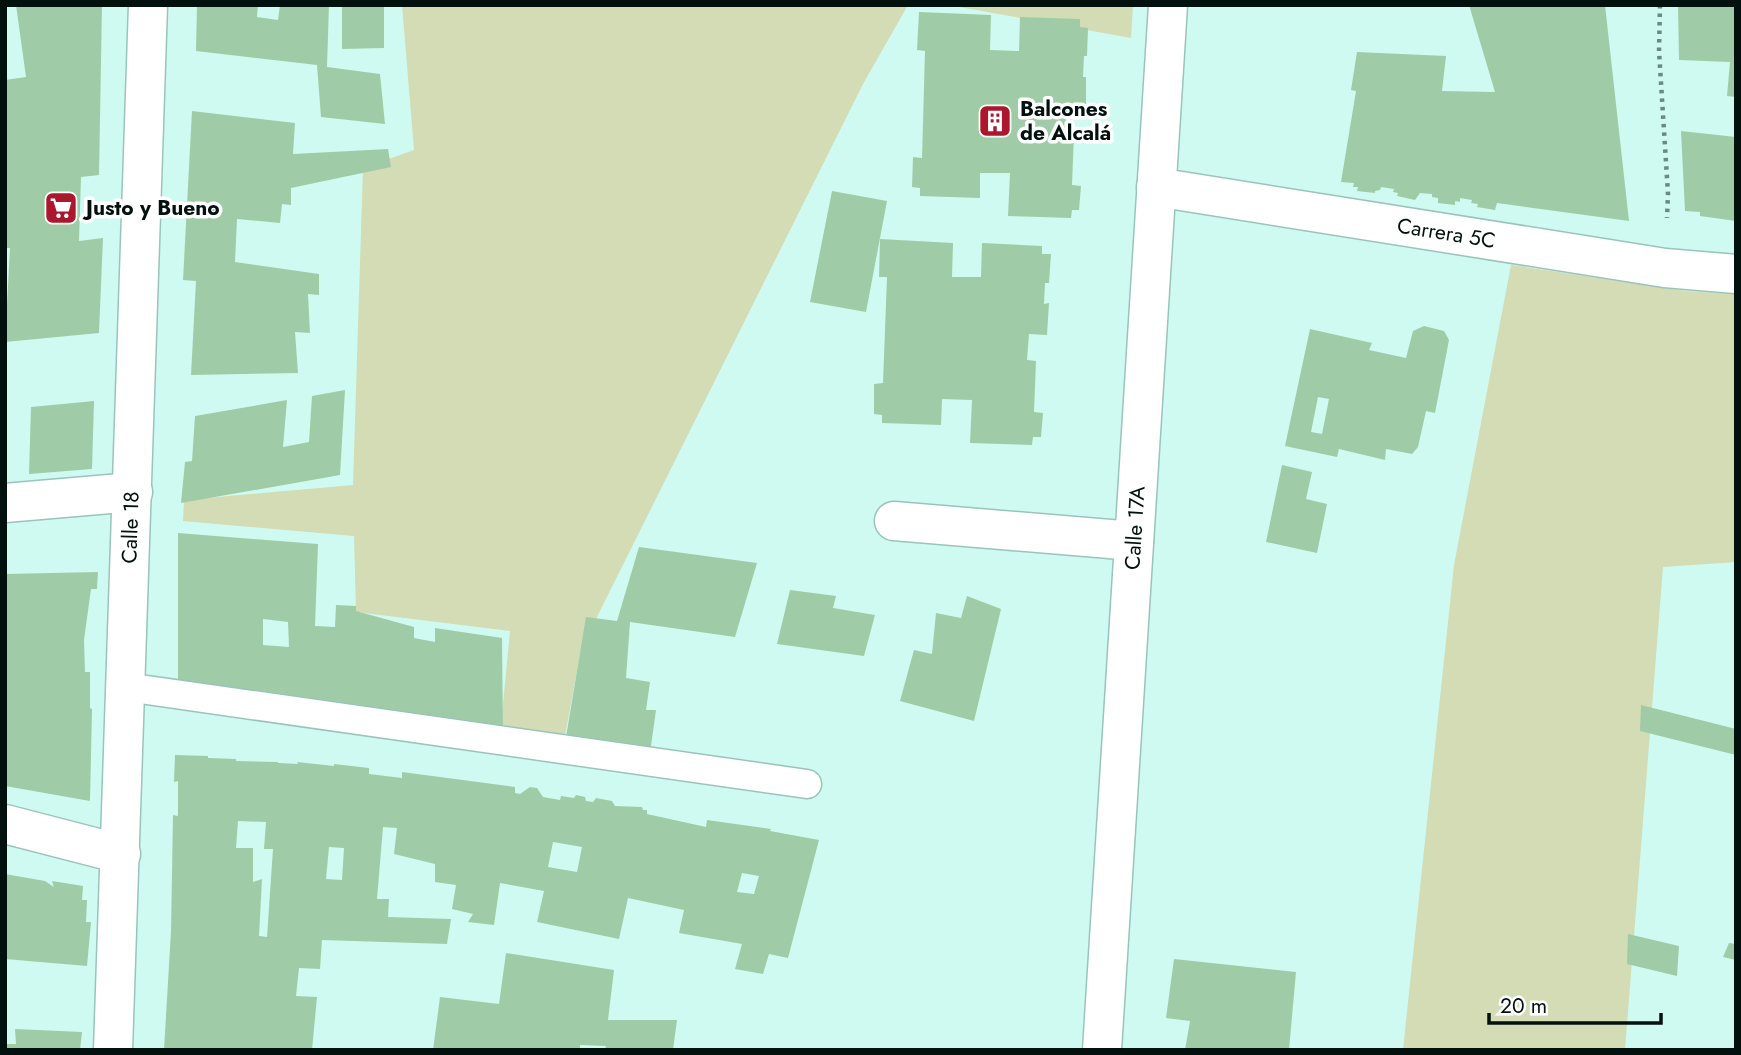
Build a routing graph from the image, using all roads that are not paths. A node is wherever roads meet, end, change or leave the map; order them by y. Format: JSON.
{"nodes":[{"id":1,"x":148,"y":5,"type":"edge"},
{"id":2,"x":1168,"y":5,"type":"edge"},
{"id":3,"x":1156,"y":187,"type":"junction"},
{"id":4,"x":1736,"y":274,"type":"edge"},
{"id":5,"x":133,"y":492,"type":"junction"},
{"id":6,"x":5,"y":503,"type":"edge"},
{"id":7,"x":894,"y":521,"type":"dead end"},
{"id":8,"x":1134,"y":541,"type":"junction"},
{"id":9,"x":126,"y":687,"type":"junction"},
{"id":10,"x":807,"y":784,"type":"dead end"},
{"id":11,"x":5,"y":824,"type":"edge"},
{"id":12,"x":121,"y":854,"type":"junction"},
{"id":13,"x":113,"y":1050,"type":"edge"},
{"id":14,"x":1102,"y":1050,"type":"edge"}],
"edges":[{"from":1,"to":5,"type":"street","name":"Calle 18"},
{"from":2,"to":3,"type":"street","name":"Calle 17A"},
{"from":3,"to":4,"type":"street","name":"Carrera 5C"},
{"from":3,"to":8,"type":"street","name":"Calle 17A"},
{"from":5,"to":6,"type":"street"},
{"from":5,"to":9,"type":"street","name":"Calle 18"},
{"from":7,"to":8,"type":"street"},
{"from":8,"to":14,"type":"street","name":"Calle 17A"},
{"from":9,"to":10,"type":"lane"},
{"from":9,"to":12,"type":"street","name":"Calle 18"},
{"from":11,"to":12,"type":"street"},
{"from":12,"to":13,"type":"street","name":"Calle 18"}]}
